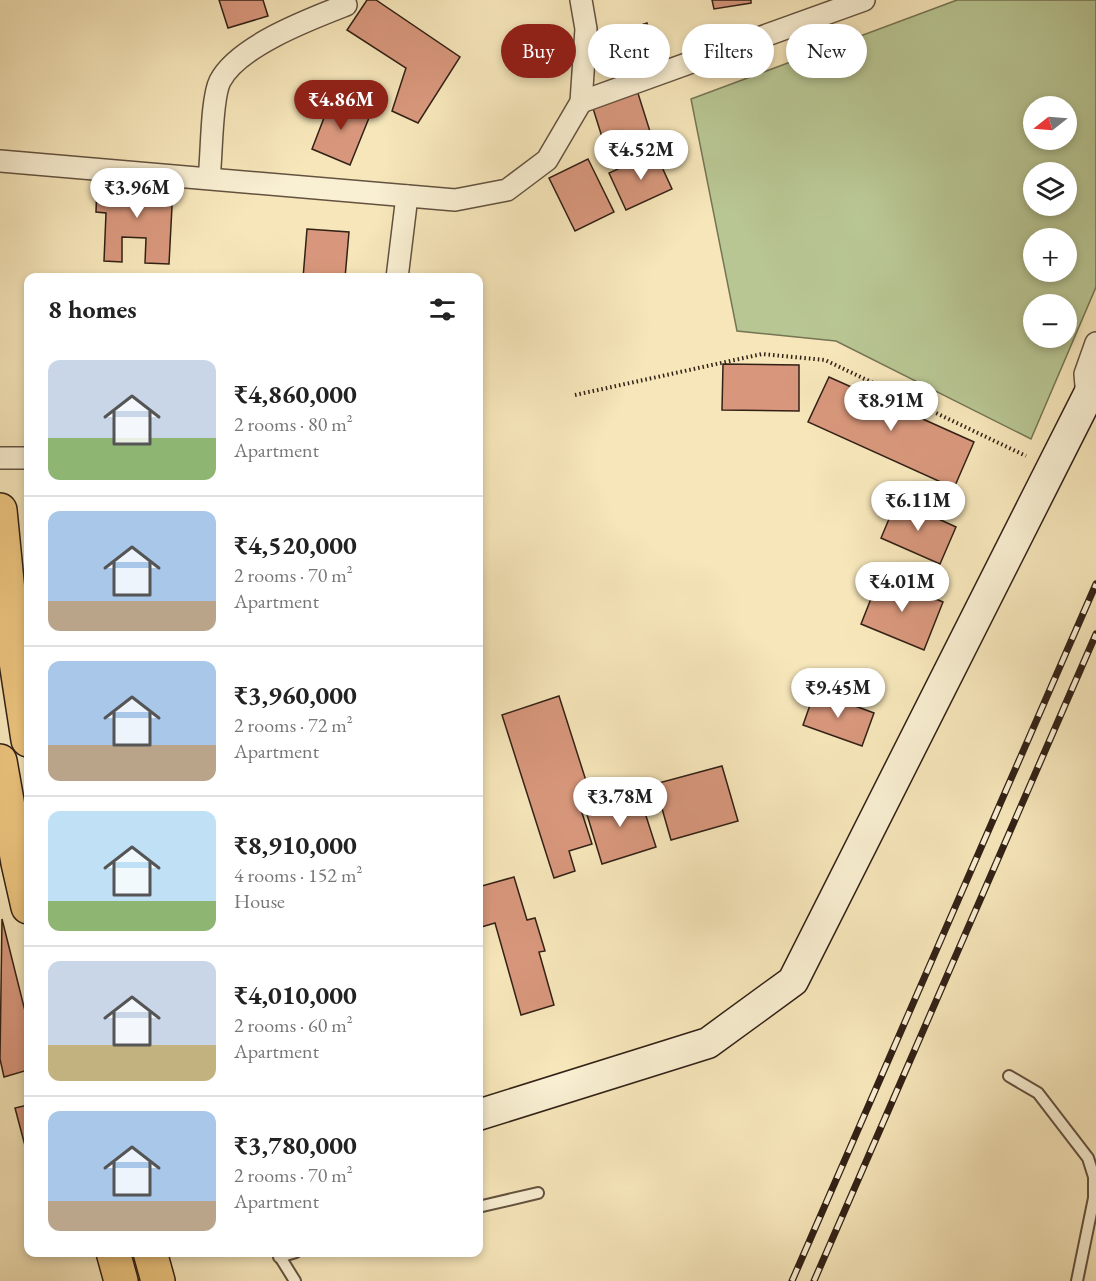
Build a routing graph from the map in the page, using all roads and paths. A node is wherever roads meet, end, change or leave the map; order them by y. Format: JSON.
{"nodes":[{"id":1,"x":581,"y":0,"type":"edge"},
{"id":2,"x":864,"y":0,"type":"edge"},
{"id":3,"x":346,"y":5,"type":"dead end"},
{"id":4,"x":581,"y":102,"type":"junction"},
{"id":5,"x":0,"y":161,"type":"edge"},
{"id":6,"x":209,"y":178,"type":"junction"},
{"id":7,"x":407,"y":196,"type":"junction"},
{"id":8,"x":399,"y":273,"type":"edge"},
{"id":9,"x":1096,"y":343,"type":"edge"},
{"id":10,"x":1091,"y":390,"type":"edge"},
{"id":11,"x":574,"y":395,"type":"dead end"},
{"id":12,"x":0,"y":458,"type":"edge"},
{"id":13,"x":24,"y":458,"type":"edge"},
{"id":14,"x":1052,"y":468,"type":"junction"},
{"id":15,"x":0,"y":510,"type":"edge"},
{"id":16,"x":24,"y":715,"type":"edge"},
{"id":17,"x":0,"y":761,"type":"edge"},
{"id":18,"x":9,"y":868,"type":"edge"},
{"id":19,"x":24,"y":899,"type":"edge"},
{"id":20,"x":1009,"y":1076,"type":"dead end"},
{"id":21,"x":483,"y":1113,"type":"edge"},
{"id":22,"x":538,"y":1193,"type":"dead end"},
{"id":23,"x":483,"y":1206,"type":"edge"},
{"id":24,"x":114,"y":1257,"type":"edge"},
{"id":25,"x":151,"y":1257,"type":"edge"},
{"id":26,"x":279,"y":1257,"type":"edge"},
{"id":27,"x":121,"y":1281,"type":"edge"},
{"id":28,"x":158,"y":1281,"type":"edge"},
{"id":29,"x":295,"y":1281,"type":"edge"},
{"id":30,"x":1077,"y":1281,"type":"edge"}],
"edges":[{"from":1,"to":4,"type":"street"},
{"from":2,"to":4,"type":"street"},
{"from":3,"to":6,"type":"street"},
{"from":4,"to":7,"type":"street"},
{"from":5,"to":6,"type":"street"},
{"from":6,"to":7,"type":"street"},
{"from":7,"to":8,"type":"street"},
{"from":9,"to":10,"type":"street"},
{"from":10,"to":14,"type":"main road"},
{"from":11,"to":14,"type":"path"},
{"from":12,"to":13,"type":"street"},
{"from":14,"to":21,"type":"main road"},
{"from":15,"to":16,"type":"main road"},
{"from":17,"to":18,"type":"main road"},
{"from":18,"to":19,"type":"main road"},
{"from":20,"to":30,"type":"lane"},
{"from":22,"to":23,"type":"lane"},
{"from":24,"to":27,"type":"main road"},
{"from":25,"to":28,"type":"main road"},
{"from":26,"to":29,"type":"lane"}]}
